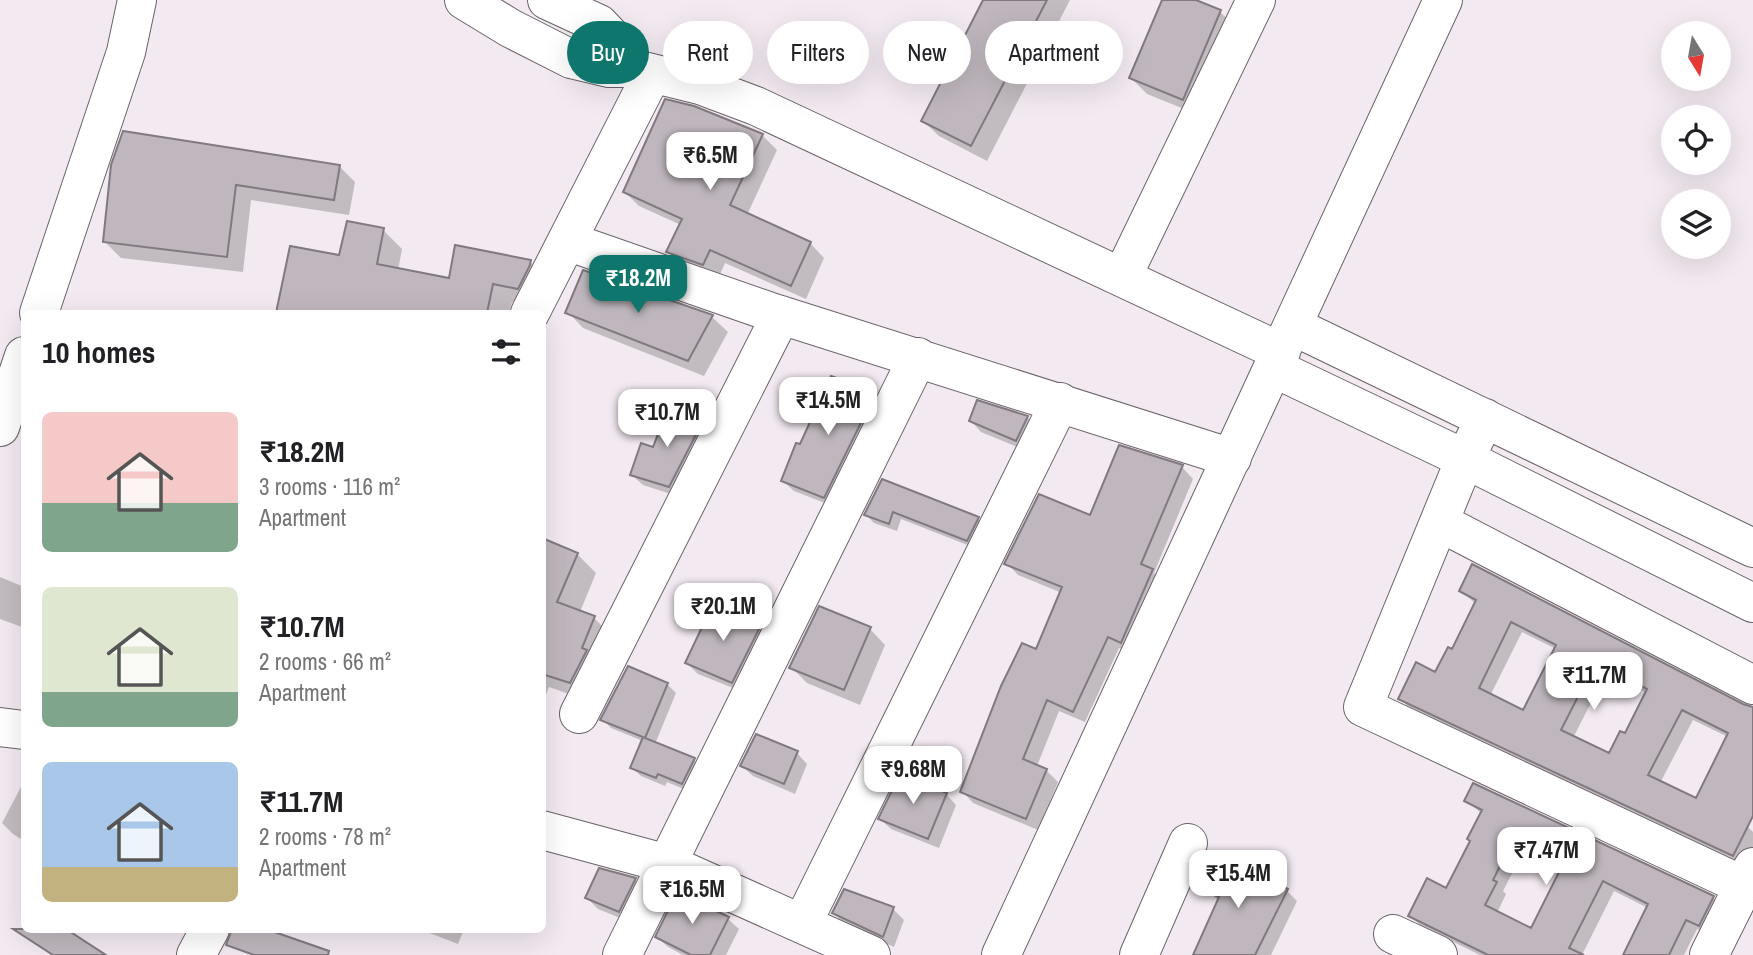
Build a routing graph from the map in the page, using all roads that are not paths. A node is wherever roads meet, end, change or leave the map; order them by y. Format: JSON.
{"nodes":[{"id":1,"x":137,"y":0,"type":"edge"},
{"id":2,"x":464,"y":0,"type":"edge"},
{"id":3,"x":547,"y":0,"type":"edge"},
{"id":4,"x":1256,"y":0,"type":"edge"},
{"id":5,"x":1443,"y":0,"type":"edge"},
{"id":6,"x":592,"y":21,"type":"edge"},
{"id":7,"x":567,"y":57,"type":"edge"},
{"id":8,"x":649,"y":73,"type":"edge"},
{"id":9,"x":635,"y":84,"type":"edge"},
{"id":10,"x":567,"y":241,"type":"junction"},
{"id":11,"x":1122,"y":277,"type":"junction"},
{"id":12,"x":41,"y":310,"type":"edge"},
{"id":13,"x":532,"y":310,"type":"edge"},
{"id":14,"x":781,"y":315,"type":"junction"},
{"id":15,"x":1283,"y":349,"type":"junction"},
{"id":16,"x":918,"y":357,"type":"junction"},
{"id":17,"x":21,"y":365,"type":"edge"},
{"id":18,"x":1060,"y":402,"type":"junction"},
{"id":19,"x":1485,"y":418,"type":"junction"},
{"id":20,"x":0,"y":427,"type":"edge"},
{"id":21,"x":1232,"y":458,"type":"junction"},
{"id":22,"x":1465,"y":459,"type":"junction"},
{"id":23,"x":1439,"y":522,"type":"junction"},
{"id":24,"x":1753,"y":548,"type":"edge"},
{"id":25,"x":1753,"y":603,"type":"edge"},
{"id":26,"x":1753,"y":684,"type":"edge"},
{"id":27,"x":579,"y":714,"type":"dead end"},
{"id":28,"x":0,"y":727,"type":"edge"},
{"id":29,"x":21,"y":730,"type":"edge"},
{"id":30,"x":546,"y":831,"type":"edge"},
{"id":31,"x":1188,"y":843,"type":"dead end"},
{"id":32,"x":668,"y":864,"type":"junction"},
{"id":33,"x":1748,"y":877,"type":"edge"},
{"id":34,"x":802,"y":924,"type":"junction"},
{"id":35,"x":208,"y":933,"type":"edge"},
{"id":36,"x":1393,"y":934,"type":"dead end"},
{"id":37,"x":196,"y":955,"type":"edge"},
{"id":38,"x":622,"y":955,"type":"edge"},
{"id":39,"x":871,"y":955,"type":"edge"},
{"id":40,"x":1002,"y":955,"type":"edge"},
{"id":41,"x":1139,"y":955,"type":"edge"},
{"id":42,"x":1438,"y":955,"type":"edge"},
{"id":43,"x":1709,"y":955,"type":"edge"}],
"edges":[{"from":1,"to":12,"type":"street"},
{"from":2,"to":7,"type":"street"},
{"from":3,"to":6,"type":"street"},
{"from":4,"to":11,"type":"street"},
{"from":5,"to":15,"type":"street"},
{"from":8,"to":11,"type":"street"},
{"from":9,"to":10,"type":"street"},
{"from":10,"to":13,"type":"street"},
{"from":10,"to":14,"type":"street"},
{"from":11,"to":15,"type":"street"},
{"from":14,"to":16,"type":"street"},
{"from":14,"to":27,"type":"street"},
{"from":15,"to":19,"type":"street"},
{"from":15,"to":21,"type":"street"},
{"from":15,"to":22,"type":"street"},
{"from":16,"to":18,"type":"street"},
{"from":16,"to":32,"type":"street"},
{"from":17,"to":20,"type":"street"},
{"from":18,"to":21,"type":"street"},
{"from":18,"to":34,"type":"street"},
{"from":19,"to":22,"type":"street"},
{"from":19,"to":24,"type":"street"},
{"from":21,"to":40,"type":"street"},
{"from":22,"to":23,"type":"street"},
{"from":22,"to":25,"type":"street"},
{"from":23,"to":26,"type":"street"},
{"from":23,"to":33,"type":"street"},
{"from":28,"to":29,"type":"street"},
{"from":30,"to":32,"type":"street"},
{"from":31,"to":41,"type":"street"},
{"from":32,"to":34,"type":"street"},
{"from":32,"to":38,"type":"street"},
{"from":33,"to":43,"type":"street"},
{"from":34,"to":39,"type":"street"},
{"from":35,"to":37,"type":"street"},
{"from":36,"to":42,"type":"street"}]}
